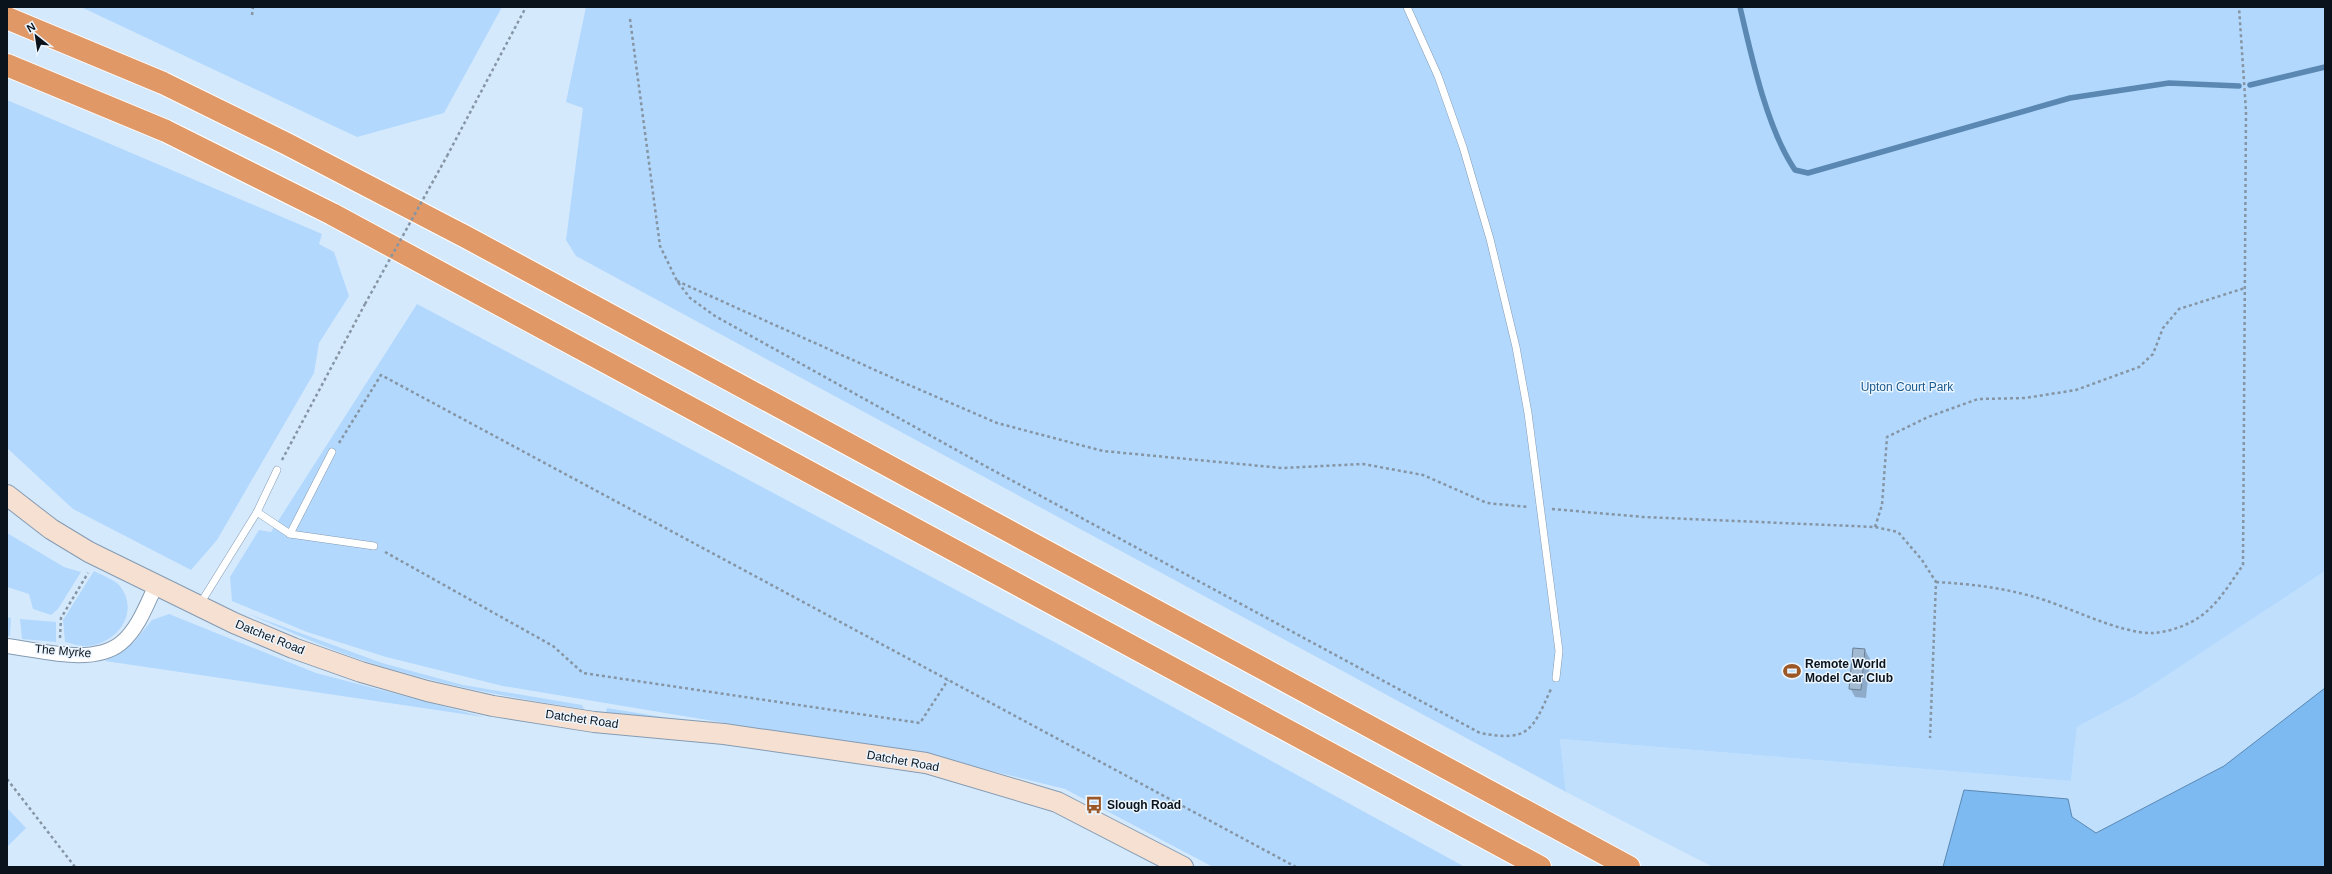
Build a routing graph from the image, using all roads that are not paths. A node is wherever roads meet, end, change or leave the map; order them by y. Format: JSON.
{"nodes":[{"id":1,"x":1407,"y":7,"type":"edge"},
{"id":2,"x":7,"y":18,"type":"edge"},
{"id":3,"x":7,"y":65,"type":"edge"},
{"id":4,"x":332,"y":452,"type":"road end"},
{"id":5,"x":277,"y":470,"type":"road end"},
{"id":6,"x":7,"y":495,"type":"edge"},
{"id":7,"x":257,"y":512,"type":"junction"},
{"id":8,"x":290,"y":534,"type":"junction"},
{"id":9,"x":374,"y":546,"type":"road end"},
{"id":10,"x":156,"y":585,"type":"junction"},
{"id":11,"x":199,"y":606,"type":"junction"},
{"id":12,"x":7,"y":646,"type":"edge"},
{"id":13,"x":1556,"y":678,"type":"road end"},
{"id":14,"x":1183,"y":867,"type":"edge"},
{"id":15,"x":1540,"y":867,"type":"edge"},
{"id":16,"x":1629,"y":867,"type":"edge"}],
"edges":[{"from":1,"to":13,"type":"lane"},
{"from":2,"to":16,"type":"highway"},
{"from":3,"to":15,"type":"highway"},
{"from":4,"to":8,"type":"lane"},
{"from":5,"to":7,"type":"lane"},
{"from":6,"to":10,"type":"main road","name":"Datchet Road"},
{"from":7,"to":8,"type":"lane"},
{"from":7,"to":11,"type":"lane"},
{"from":8,"to":9,"type":"lane"},
{"from":10,"to":11,"type":"main road","name":"Datchet Road"},
{"from":10,"to":12,"type":"street","name":"The Myrke"},
{"from":11,"to":14,"type":"main road","name":"Datchet Road"}]}
